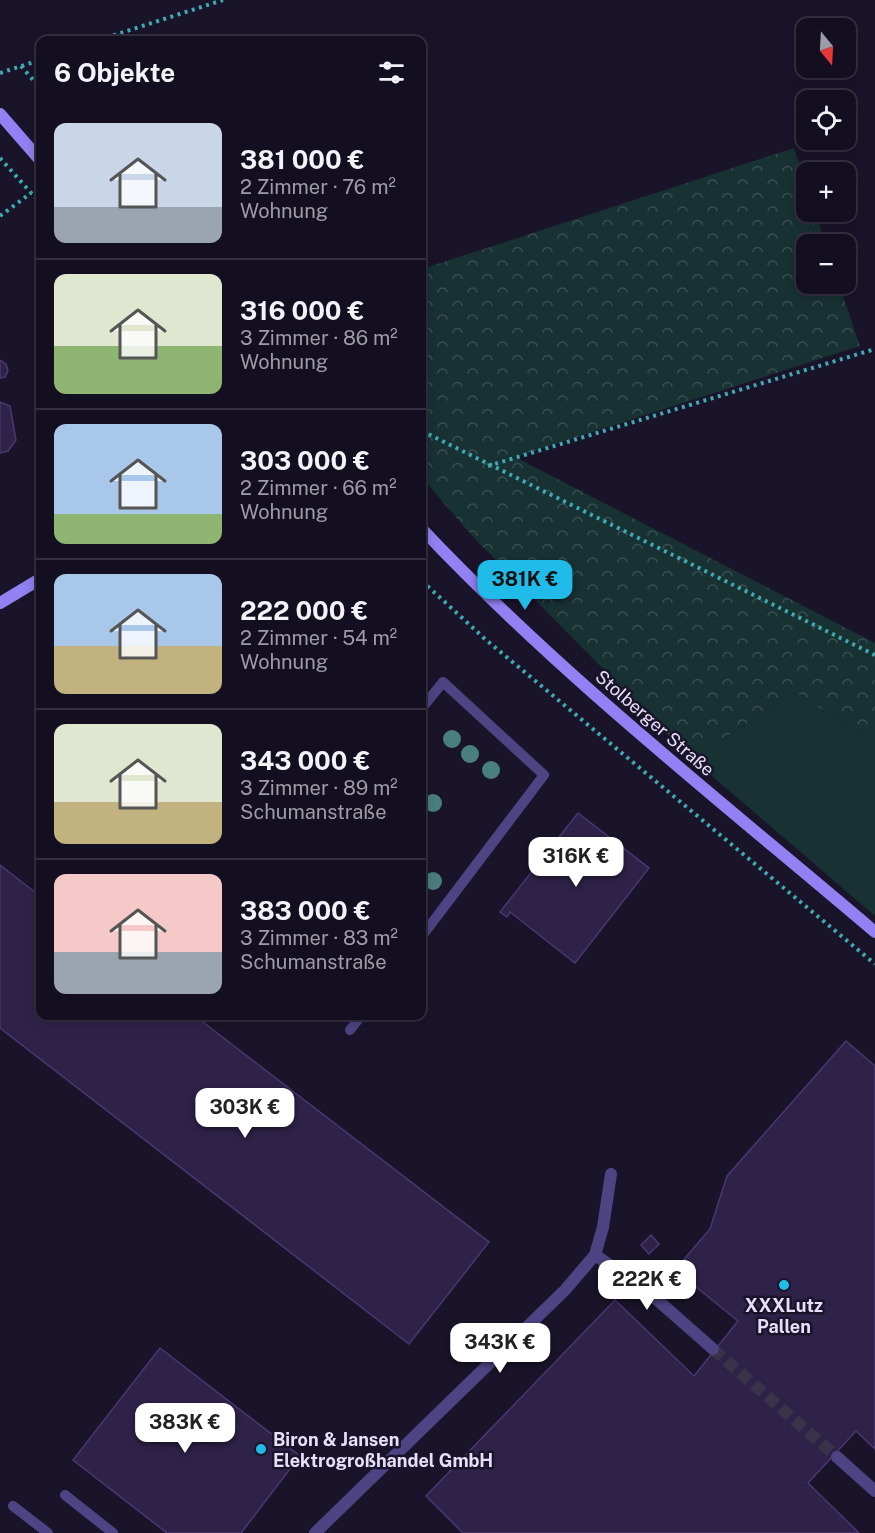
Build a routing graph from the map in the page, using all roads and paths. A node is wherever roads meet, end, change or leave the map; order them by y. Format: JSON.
{"nodes":[{"id":1,"x":223,"y":0,"type":"edge"},
{"id":2,"x":111,"y":36,"type":"edge"},
{"id":3,"x":36,"y":61,"type":"edge"},
{"id":4,"x":21,"y":66,"type":"junction"},
{"id":5,"x":0,"y":73,"type":"edge"},
{"id":6,"x":36,"y":83,"type":"edge"},
{"id":7,"x":0,"y":114,"type":"edge"},
{"id":8,"x":36,"y":155,"type":"edge"},
{"id":9,"x":0,"y":159,"type":"edge"},
{"id":10,"x":31,"y":193,"type":"junction"},
{"id":11,"x":36,"y":199,"type":"edge"},
{"id":12,"x":0,"y":216,"type":"edge"},
{"id":13,"x":875,"y":349,"type":"edge"},
{"id":14,"x":426,"y":433,"type":"edge"},
{"id":15,"x":488,"y":466,"type":"junction"},
{"id":16,"x":426,"y":533,"type":"edge"},
{"id":17,"x":36,"y":581,"type":"edge"},
{"id":18,"x":426,"y":585,"type":"edge"},
{"id":19,"x":0,"y":603,"type":"edge"},
{"id":20,"x":875,"y":656,"type":"edge"},
{"id":21,"x":426,"y":703,"type":"edge"},
{"id":22,"x":426,"y":927,"type":"edge"},
{"id":23,"x":875,"y":932,"type":"edge"},
{"id":24,"x":875,"y":964,"type":"edge"},
{"id":25,"x":358,"y":1020,"type":"edge"},
{"id":26,"x":350,"y":1030,"type":"dead end"},
{"id":27,"x":611,"y":1174,"type":"dead end"},
{"id":28,"x":595,"y":1254,"type":"junction"},
{"id":29,"x":713,"y":1349,"type":"tunnel mouth"},
{"id":30,"x":837,"y":1457,"type":"tunnel mouth"},
{"id":31,"x":875,"y":1491,"type":"edge"},
{"id":32,"x":65,"y":1495,"type":"dead end"},
{"id":33,"x":14,"y":1506,"type":"dead end"},
{"id":34,"x":48,"y":1533,"type":"edge"},
{"id":35,"x":112,"y":1533,"type":"edge"},
{"id":36,"x":315,"y":1533,"type":"edge"}],
"edges":[{"from":1,"to":2,"type":"path"},
{"from":3,"to":4,"type":"path"},
{"from":4,"to":5,"type":"path"},
{"from":4,"to":6,"type":"path"},
{"from":7,"to":8,"type":"main road"},
{"from":9,"to":10,"type":"path"},
{"from":10,"to":11,"type":"path"},
{"from":10,"to":12,"type":"path"},
{"from":13,"to":15,"type":"path"},
{"from":14,"to":15,"type":"path"},
{"from":15,"to":20,"type":"path"},
{"from":16,"to":23,"type":"main road","name":"Stolberger Straße"},
{"from":17,"to":19,"type":"main road"},
{"from":18,"to":24,"type":"path"},
{"from":21,"to":22,"type":"lane"},
{"from":25,"to":26,"type":"lane"},
{"from":27,"to":28,"type":"street"},
{"from":28,"to":29,"type":"street"},
{"from":28,"to":36,"type":"street"},
{"from":30,"to":31,"type":"street"},
{"from":32,"to":35,"type":"lane"},
{"from":33,"to":34,"type":"lane"}]}
